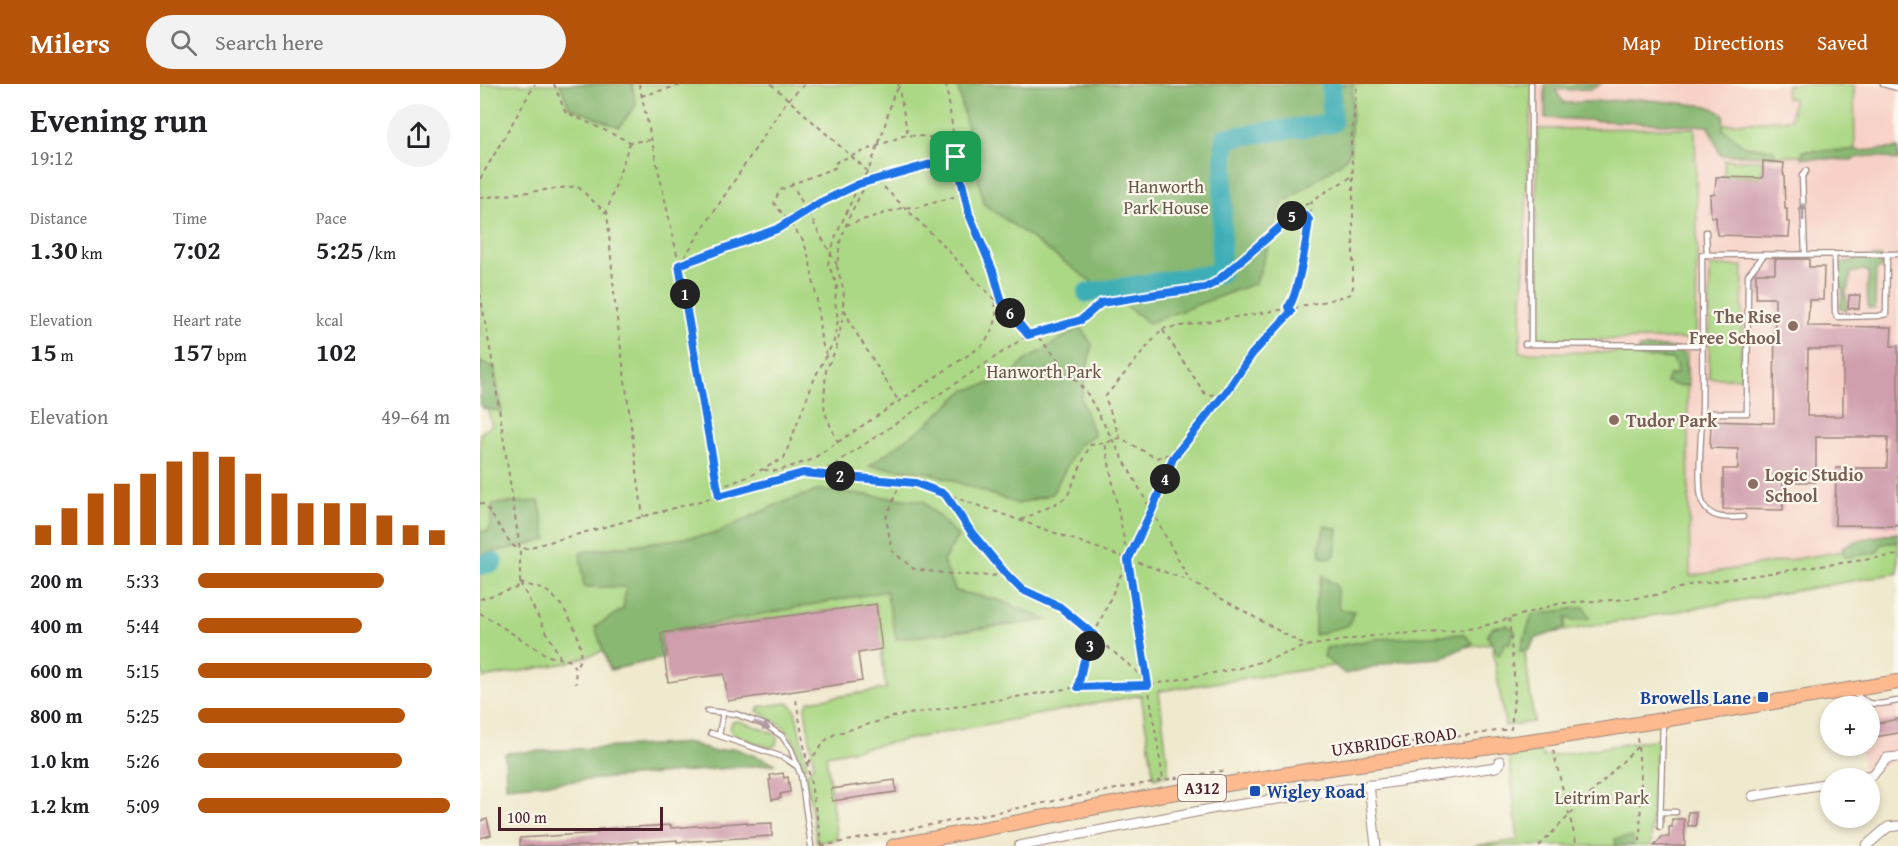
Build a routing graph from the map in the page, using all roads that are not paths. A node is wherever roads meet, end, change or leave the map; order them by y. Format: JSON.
{"nodes":[{"id":1,"x":1531,"y":84,"type":"edge"},
{"id":2,"x":1883,"y":84,"type":"edge"},
{"id":3,"x":1898,"y":88,"type":"edge"},
{"id":4,"x":1806,"y":171,"type":"dead end"},
{"id":5,"x":1706,"y":232,"type":"dead end"},
{"id":6,"x":1805,"y":254,"type":"junction"},
{"id":7,"x":1834,"y":254,"type":"junction"},
{"id":8,"x":1887,"y":254,"type":"junction"},
{"id":9,"x":1898,"y":254,"type":"edge"},
{"id":10,"x":1707,"y":255,"type":"junction"},
{"id":11,"x":1764,"y":255,"type":"junction"},
{"id":12,"x":1702,"y":345,"type":"junction"},
{"id":13,"x":1702,"y":413,"type":"junction"},
{"id":14,"x":1743,"y":517,"type":"dead end"},
{"id":15,"x":1898,"y":682,"type":"edge"},
{"id":16,"x":1851,"y":690,"type":"junction"},
{"id":17,"x":1898,"y":701,"type":"edge"},
{"id":18,"x":707,"y":711,"type":"dead end"},
{"id":19,"x":723,"y":713,"type":"junction"},
{"id":20,"x":1663,"y":720,"type":"junction"},
{"id":21,"x":711,"y":733,"type":"dead end"},
{"id":22,"x":719,"y":735,"type":"junction"},
{"id":23,"x":1898,"y":757,"type":"edge"},
{"id":24,"x":1500,"y":761,"type":"dead end"},
{"id":25,"x":798,"y":767,"type":"junction"},
{"id":26,"x":1879,"y":768,"type":"edge"},
{"id":27,"x":1370,"y":785,"type":"junction"},
{"id":28,"x":1820,"y":785,"type":"edge"},
{"id":29,"x":1753,"y":796,"type":"dead end"},
{"id":30,"x":1660,"y":812,"type":"junction"},
{"id":31,"x":1676,"y":812,"type":"dead end"},
{"id":32,"x":1898,"y":826,"type":"edge"},
{"id":33,"x":1660,"y":827,"type":"dead end"},
{"id":34,"x":811,"y":846,"type":"edge"},
{"id":35,"x":896,"y":846,"type":"edge"},
{"id":36,"x":1019,"y":846,"type":"edge"},
{"id":37,"x":1376,"y":846,"type":"edge"},
{"id":38,"x":1866,"y":846,"type":"edge"}],
"edges":[{"from":1,"to":12,"type":"lane"},
{"from":2,"to":3,"type":"lane"},
{"from":6,"to":4,"type":"lane","one_way":true},
{"from":5,"to":10,"type":"lane"},
{"from":6,"to":7,"type":"lane"},
{"from":6,"to":11,"type":"lane"},
{"from":7,"to":8,"type":"lane"},
{"from":7,"to":8,"type":"lane"},
{"from":8,"to":9,"type":"lane"},
{"from":10,"to":11,"type":"lane"},
{"from":10,"to":12,"type":"lane"},
{"from":11,"to":13,"type":"lane"},
{"from":12,"to":13,"type":"lane"},
{"from":13,"to":14,"type":"lane"},
{"from":15,"to":16,"type":"main road","name":"UXBRIDGE ROAD","number":"A312"},
{"from":16,"to":17,"type":"lane"},
{"from":16,"to":20,"type":"main road","name":"UXBRIDGE ROAD","number":"A312"},
{"from":18,"to":19,"type":"lane"},
{"from":19,"to":22,"type":"lane"},
{"from":19,"to":25,"type":"lane","one_way":true},
{"from":20,"to":30,"type":"lane"},
{"from":20,"to":35,"type":"main road","name":"UXBRIDGE ROAD","number":"A312"},
{"from":21,"to":22,"type":"lane"},
{"from":22,"to":25,"type":"lane"},
{"from":23,"to":26,"type":"street"},
{"from":24,"to":27,"type":"street"},
{"from":25,"to":34,"type":"lane"},
{"from":27,"to":36,"type":"street"},
{"from":27,"to":37,"type":"street"},
{"from":28,"to":29,"type":"street"},
{"from":30,"to":31,"type":"lane"},
{"from":30,"to":33,"type":"lane"},
{"from":32,"to":38,"type":"street"}]}
